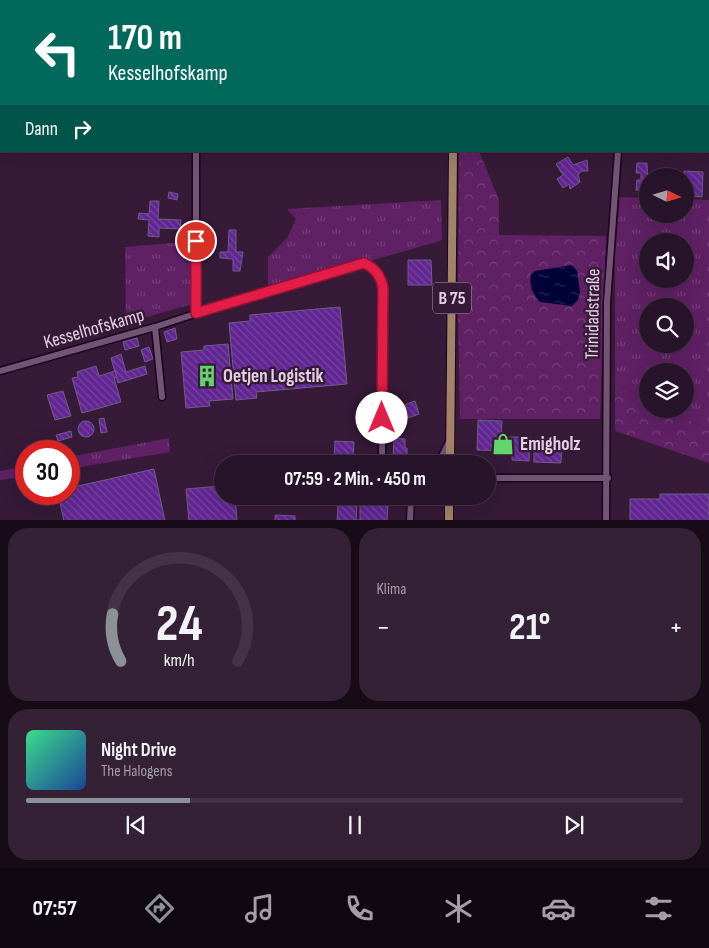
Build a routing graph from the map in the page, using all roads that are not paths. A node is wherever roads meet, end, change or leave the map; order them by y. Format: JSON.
{"nodes":[{"id":1,"x":196,"y":152,"type":"edge"},
{"id":2,"x":453,"y":152,"type":"edge"},
{"id":3,"x":618,"y":152,"type":"edge"},
{"id":4,"x":196,"y":313,"type":"junction"},
{"id":5,"x":155,"y":327,"type":"junction"},
{"id":6,"x":0,"y":371,"type":"edge"},
{"id":7,"x":162,"y":397,"type":"dead end"},
{"id":8,"x":450,"y":440,"type":"junction"},
{"id":9,"x":382,"y":455,"type":"edge"},
{"id":10,"x":442,"y":455,"type":"edge"},
{"id":11,"x":450,"y":455,"type":"edge"},
{"id":12,"x":496,"y":478,"type":"edge"},
{"id":13,"x":608,"y":478,"type":"junction"},
{"id":14,"x":411,"y":505,"type":"edge"},
{"id":15,"x":449,"y":505,"type":"edge"},
{"id":16,"x":410,"y":520,"type":"edge"},
{"id":17,"x":449,"y":520,"type":"edge"},
{"id":18,"x":606,"y":520,"type":"edge"}],
"edges":[{"from":1,"to":4,"type":"street"},
{"from":2,"to":8,"type":"main road","number":"B 75"},
{"from":3,"to":13,"type":"street","name":"Trinidadstraße"},
{"from":4,"to":5,"type":"street","name":"Kesselhofskamp"},
{"from":4,"to":9,"type":"street","name":"Kesselhofskamp"},
{"from":5,"to":6,"type":"street","name":"Kesselhofskamp"},
{"from":5,"to":7,"type":"street"},
{"from":8,"to":10,"type":"street"},
{"from":8,"to":11,"type":"main road","number":"B 75"},
{"from":12,"to":13,"type":"street"},
{"from":13,"to":18,"type":"street","name":"Trinidadstraße"},
{"from":14,"to":16,"type":"street"},
{"from":15,"to":17,"type":"main road"}]}
